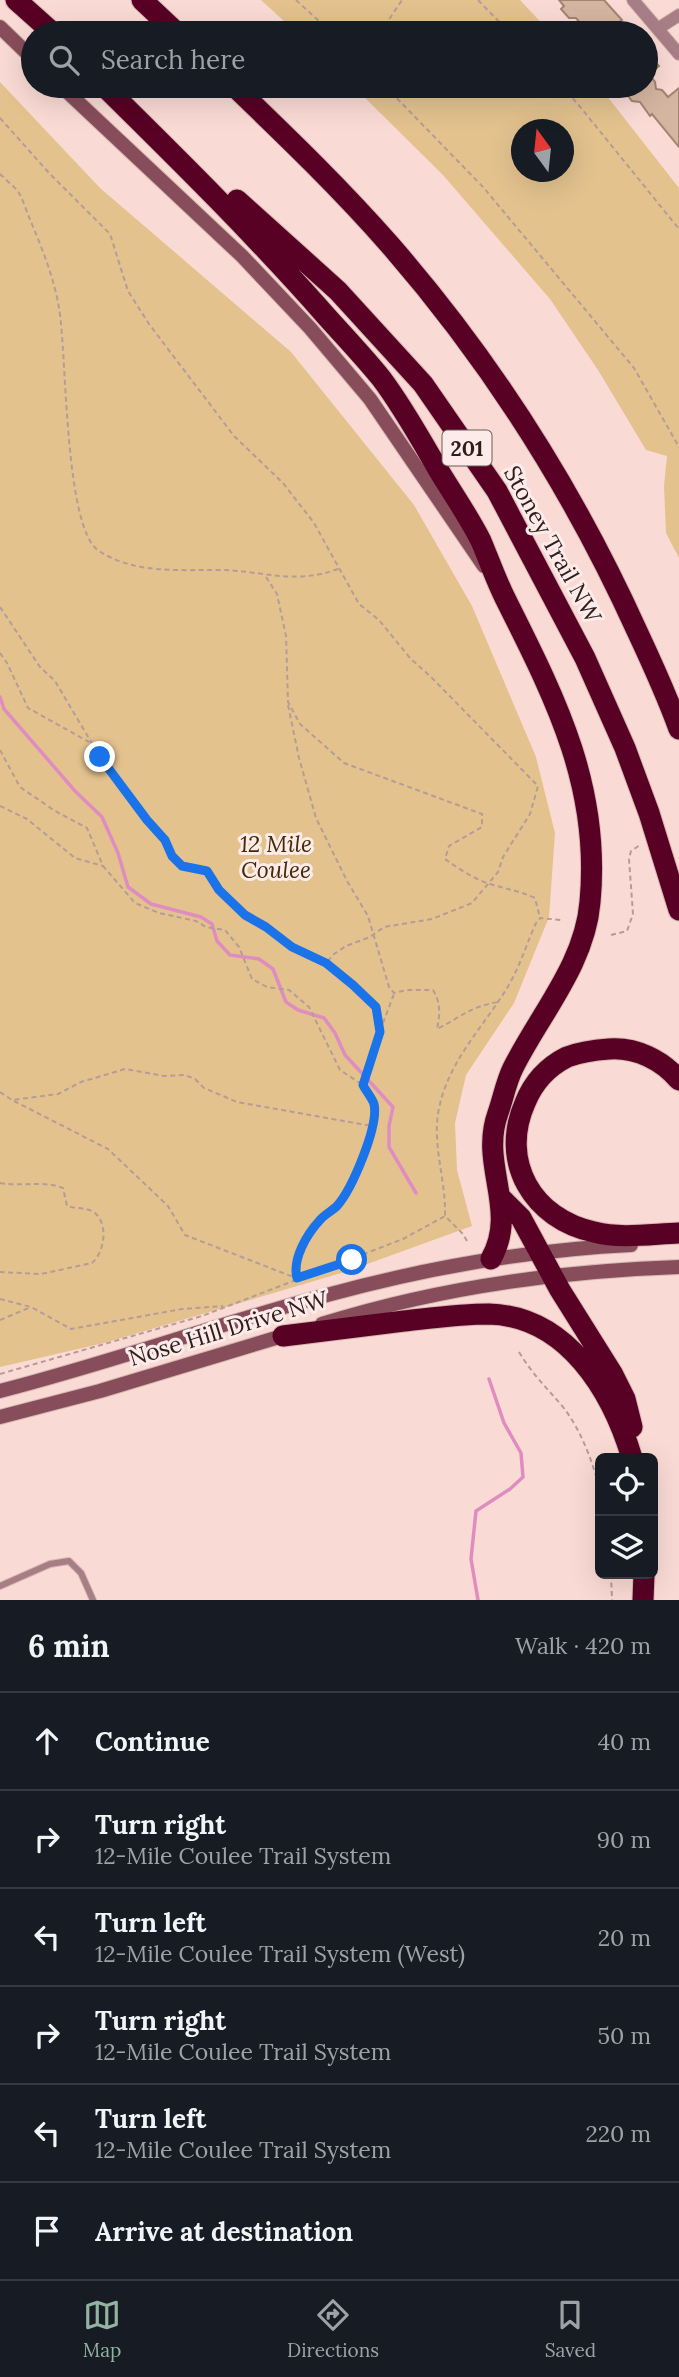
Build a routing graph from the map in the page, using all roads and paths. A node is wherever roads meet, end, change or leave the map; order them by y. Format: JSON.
{"nodes":[{"id":1,"x":15,"y":0,"type":"edge"},
{"id":2,"x":142,"y":0,"type":"edge"},
{"id":3,"x":150,"y":0,"type":"edge"},
{"id":4,"x":296,"y":0,"type":"edge"},
{"id":5,"x":402,"y":0,"type":"edge"},
{"id":6,"x":478,"y":0,"type":"edge"},
{"id":7,"x":633,"y":0,"type":"edge"},
{"id":8,"x":679,"y":15,"type":"edge"},
{"id":9,"x":38,"y":21,"type":"edge"},
{"id":10,"x":164,"y":21,"type":"edge"},
{"id":11,"x":167,"y":21,"type":"edge"},
{"id":12,"x":319,"y":21,"type":"edge"},
{"id":13,"x":388,"y":21,"type":"edge"},
{"id":14,"x":498,"y":21,"type":"edge"},
{"id":15,"x":652,"y":21,"type":"edge"},
{"id":16,"x":0,"y":27,"type":"edge"},
{"id":17,"x":659,"y":28,"type":"joint"},
{"id":18,"x":21,"y":47,"type":"edge"},
{"id":19,"x":679,"y":52,"type":"edge"},
{"id":20,"x":74,"y":98,"type":"edge"},
{"id":21,"x":116,"y":98,"type":"edge"},
{"id":22,"x":124,"y":98,"type":"edge"},
{"id":23,"x":246,"y":98,"type":"edge"},
{"id":24,"x":397,"y":98,"type":"edge"},
{"id":25,"x":572,"y":98,"type":"edge"},
{"id":26,"x":0,"y":118,"type":"edge"},
{"id":27,"x":0,"y":174,"type":"edge"},
{"id":28,"x":679,"y":229,"type":"edge"},
{"id":29,"x":679,"y":447,"type":"edge"},
{"id":30,"x":340,"y":568,"type":"junction"},
{"id":31,"x":265,"y":576,"type":"junction"},
{"id":32,"x":503,"y":595,"type":"junction"},
{"id":33,"x":0,"y":607,"type":"edge"},
{"id":34,"x":0,"y":653,"type":"edge"},
{"id":35,"x":288,"y":702,"type":"junction"},
{"id":36,"x":677,"y":722,"type":"edge"},
{"id":37,"x":92,"y":743,"type":"junction"},
{"id":38,"x":0,"y":750,"type":"edge"},
{"id":39,"x":0,"y":806,"type":"edge"},
{"id":40,"x":640,"y":845,"type":"dead end"},
{"id":41,"x":103,"y":866,"type":"junction"},
{"id":42,"x":490,"y":884,"type":"junction"},
{"id":43,"x":679,"y":910,"type":"edge"},
{"id":44,"x":540,"y":918,"type":"junction"},
{"id":45,"x":561,"y":920,"type":"dead end"},
{"id":46,"x":375,"y":933,"type":"junction"},
{"id":47,"x":611,"y":935,"type":"dead end"},
{"id":48,"x":326,"y":963,"type":"junction"},
{"id":49,"x":394,"y":993,"type":"junction"},
{"id":50,"x":498,"y":1002,"type":"junction"},
{"id":51,"x":380,"y":1032,"type":"junction"},
{"id":52,"x":679,"y":1080,"type":"edge"},
{"id":53,"x":363,"y":1085,"type":"junction"},
{"id":54,"x":0,"y":1092,"type":"edge"},
{"id":55,"x":12,"y":1100,"type":"junction"},
{"id":56,"x":373,"y":1126,"type":"junction"},
{"id":57,"x":0,"y":1183,"type":"edge"},
{"id":58,"x":500,"y":1197,"type":"junction"},
{"id":59,"x":445,"y":1216,"type":"junction"},
{"id":60,"x":671,"y":1238,"type":"edge"},
{"id":61,"x":467,"y":1241,"type":"dead end"},
{"id":62,"x":542,"y":1252,"type":"junction"},
{"id":63,"x":491,"y":1259,"type":"junction"},
{"id":64,"x":679,"y":1267,"type":"edge"},
{"id":65,"x":0,"y":1272,"type":"edge"},
{"id":66,"x":553,"y":1276,"type":"junction"},
{"id":67,"x":297,"y":1278,"type":"junction"},
{"id":68,"x":0,"y":1300,"type":"edge"},
{"id":69,"x":227,"y":1306,"type":"junction"},
{"id":70,"x":31,"y":1307,"type":"junction"},
{"id":71,"x":0,"y":1320,"type":"edge"},
{"id":72,"x":283,"y":1336,"type":"junction"},
{"id":73,"x":519,"y":1352,"type":"dead end"},
{"id":74,"x":0,"y":1374,"type":"edge"},
{"id":75,"x":0,"y":1391,"type":"edge"},
{"id":76,"x":0,"y":1417,"type":"edge"},
{"id":77,"x":632,"y":1453,"type":"edge"},
{"id":78,"x":634,"y":1453,"type":"edge"},
{"id":79,"x":595,"y":1472,"type":"edge"},
{"id":80,"x":611,"y":1579,"type":"edge"},
{"id":81,"x":644,"y":1579,"type":"edge"},
{"id":82,"x":0,"y":1586,"type":"edge"},
{"id":83,"x":93,"y":1600,"type":"edge"},
{"id":84,"x":612,"y":1600,"type":"edge"},
{"id":85,"x":643,"y":1600,"type":"edge"}],
"edges":[{"from":1,"to":9,"type":"highway"},
{"from":2,"to":10,"type":"highway"},
{"from":3,"to":11,"type":"highway"},
{"from":4,"to":12,"type":"path"},
{"from":5,"to":13,"type":"path"},
{"from":6,"to":14,"type":"path"},
{"from":7,"to":15,"type":"street"},
{"from":8,"to":17,"type":"street"},
{"from":16,"to":18,"type":"street"},
{"from":17,"to":19,"type":"street"},
{"from":20,"to":32,"type":"street"},
{"from":21,"to":32,"type":"highway"},
{"from":22,"to":43,"type":"highway","name":"Stoney Trail NW","number":"201"},
{"from":23,"to":36,"type":"highway","name":"Stoney Trail NW","number":"201"},
{"from":24,"to":29,"type":"path"},
{"from":25,"to":28,"type":"path"},
{"from":26,"to":30,"type":"path"},
{"from":27,"to":31,"type":"path"},
{"from":30,"to":31,"type":"path"},
{"from":30,"to":42,"type":"path"},
{"from":31,"to":35,"type":"path"},
{"from":32,"to":58,"type":"highway"},
{"from":33,"to":37,"type":"path"},
{"from":34,"to":37,"type":"path"},
{"from":35,"to":42,"type":"path"},
{"from":35,"to":46,"type":"path"},
{"from":37,"to":48,"type":"path"},
{"from":38,"to":41,"type":"path"},
{"from":39,"to":41,"type":"path"},
{"from":40,"to":47,"type":"path"},
{"from":41,"to":53,"type":"path"},
{"from":42,"to":44,"type":"path"},
{"from":42,"to":46,"type":"path"},
{"from":44,"to":45,"type":"path"},
{"from":44,"to":50,"type":"path"},
{"from":46,"to":48,"type":"path"},
{"from":46,"to":49,"type":"path"},
{"from":48,"to":51,"type":"path"},
{"from":49,"to":50,"type":"path"},
{"from":49,"to":51,"type":"path"},
{"from":50,"to":59,"type":"path"},
{"from":51,"to":53,"type":"path"},
{"from":52,"to":60,"type":"highway"},
{"from":53,"to":56,"type":"path"},
{"from":54,"to":55,"type":"path"},
{"from":55,"to":56,"type":"path"},
{"from":55,"to":67,"type":"path"},
{"from":56,"to":67,"type":"path"},
{"from":57,"to":65,"type":"path"},
{"from":58,"to":62,"type":"highway"},
{"from":58,"to":63,"type":"highway"},
{"from":59,"to":61,"type":"path"},
{"from":59,"to":67,"type":"path"},
{"from":60,"to":62,"type":"street","name":"Nose Hill Drive NW"},
{"from":62,"to":63,"type":"street","name":"Nose Hill Drive NW"},
{"from":62,"to":66,"type":"highway"},
{"from":63,"to":75,"type":"street","name":"Nose Hill Drive NW"},
{"from":64,"to":66,"type":"street","name":"Nose Hill Drive NW"},
{"from":66,"to":72,"type":"street","name":"Nose Hill Drive NW"},
{"from":66,"to":78,"type":"highway"},
{"from":67,"to":69,"type":"path"},
{"from":68,"to":70,"type":"path"},
{"from":69,"to":70,"type":"path"},
{"from":69,"to":74,"type":"path"},
{"from":70,"to":71,"type":"path"},
{"from":72,"to":76,"type":"street","name":"Nose Hill Drive NW"},
{"from":72,"to":77,"type":"highway"},
{"from":73,"to":79,"type":"path"},
{"from":80,"to":84,"type":"path"},
{"from":81,"to":85,"type":"highway"},
{"from":82,"to":83,"type":"lane"}]}
